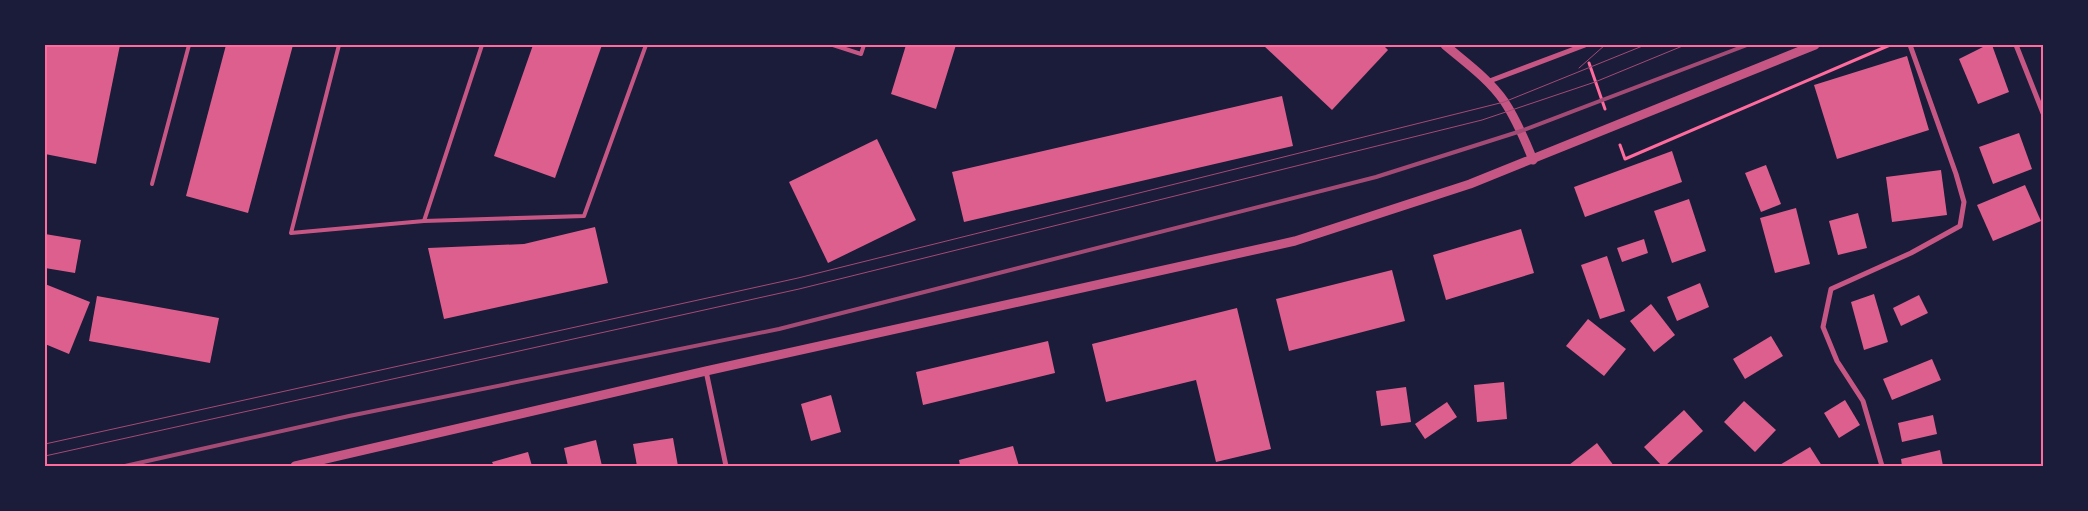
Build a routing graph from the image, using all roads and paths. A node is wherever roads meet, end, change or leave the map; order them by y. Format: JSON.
{"nodes":[{"id":1,"x":189,"y":45,"type":"edge"},
{"id":2,"x":338,"y":45,"type":"edge"},
{"id":3,"x":482,"y":45,"type":"edge"},
{"id":4,"x":646,"y":45,"type":"edge"},
{"id":5,"x":833,"y":45,"type":"edge"},
{"id":6,"x":864,"y":45,"type":"edge"},
{"id":7,"x":1445,"y":45,"type":"edge"},
{"id":8,"x":1585,"y":45,"type":"edge"},
{"id":9,"x":1815,"y":45,"type":"edge"},
{"id":10,"x":1910,"y":45,"type":"edge"},
{"id":11,"x":2016,"y":45,"type":"edge"},
{"id":12,"x":1487,"y":82,"type":"junction"},
{"id":13,"x":2043,"y":113,"type":"edge"},
{"id":14,"x":1533,"y":160,"type":"junction"},
{"id":15,"x":152,"y":184,"type":"dead end"},
{"id":16,"x":424,"y":221,"type":"junction"},
{"id":17,"x":706,"y":371,"type":"junction"},
{"id":18,"x":295,"y":466,"type":"edge"},
{"id":19,"x":726,"y":466,"type":"edge"},
{"id":20,"x":1882,"y":466,"type":"edge"}],
"edges":[{"from":1,"to":15,"type":"lane"},
{"from":2,"to":16,"type":"lane"},
{"from":3,"to":16,"type":"lane"},
{"from":4,"to":16,"type":"lane"},
{"from":5,"to":6,"type":"lane"},
{"from":7,"to":12,"type":"street"},
{"from":8,"to":12,"type":"street"},
{"from":9,"to":14,"type":"street"},
{"from":10,"to":20,"type":"street"},
{"from":11,"to":13,"type":"street"},
{"from":12,"to":14,"type":"street"},
{"from":14,"to":17,"type":"street"},
{"from":17,"to":18,"type":"street"},
{"from":17,"to":19,"type":"street"}]}
